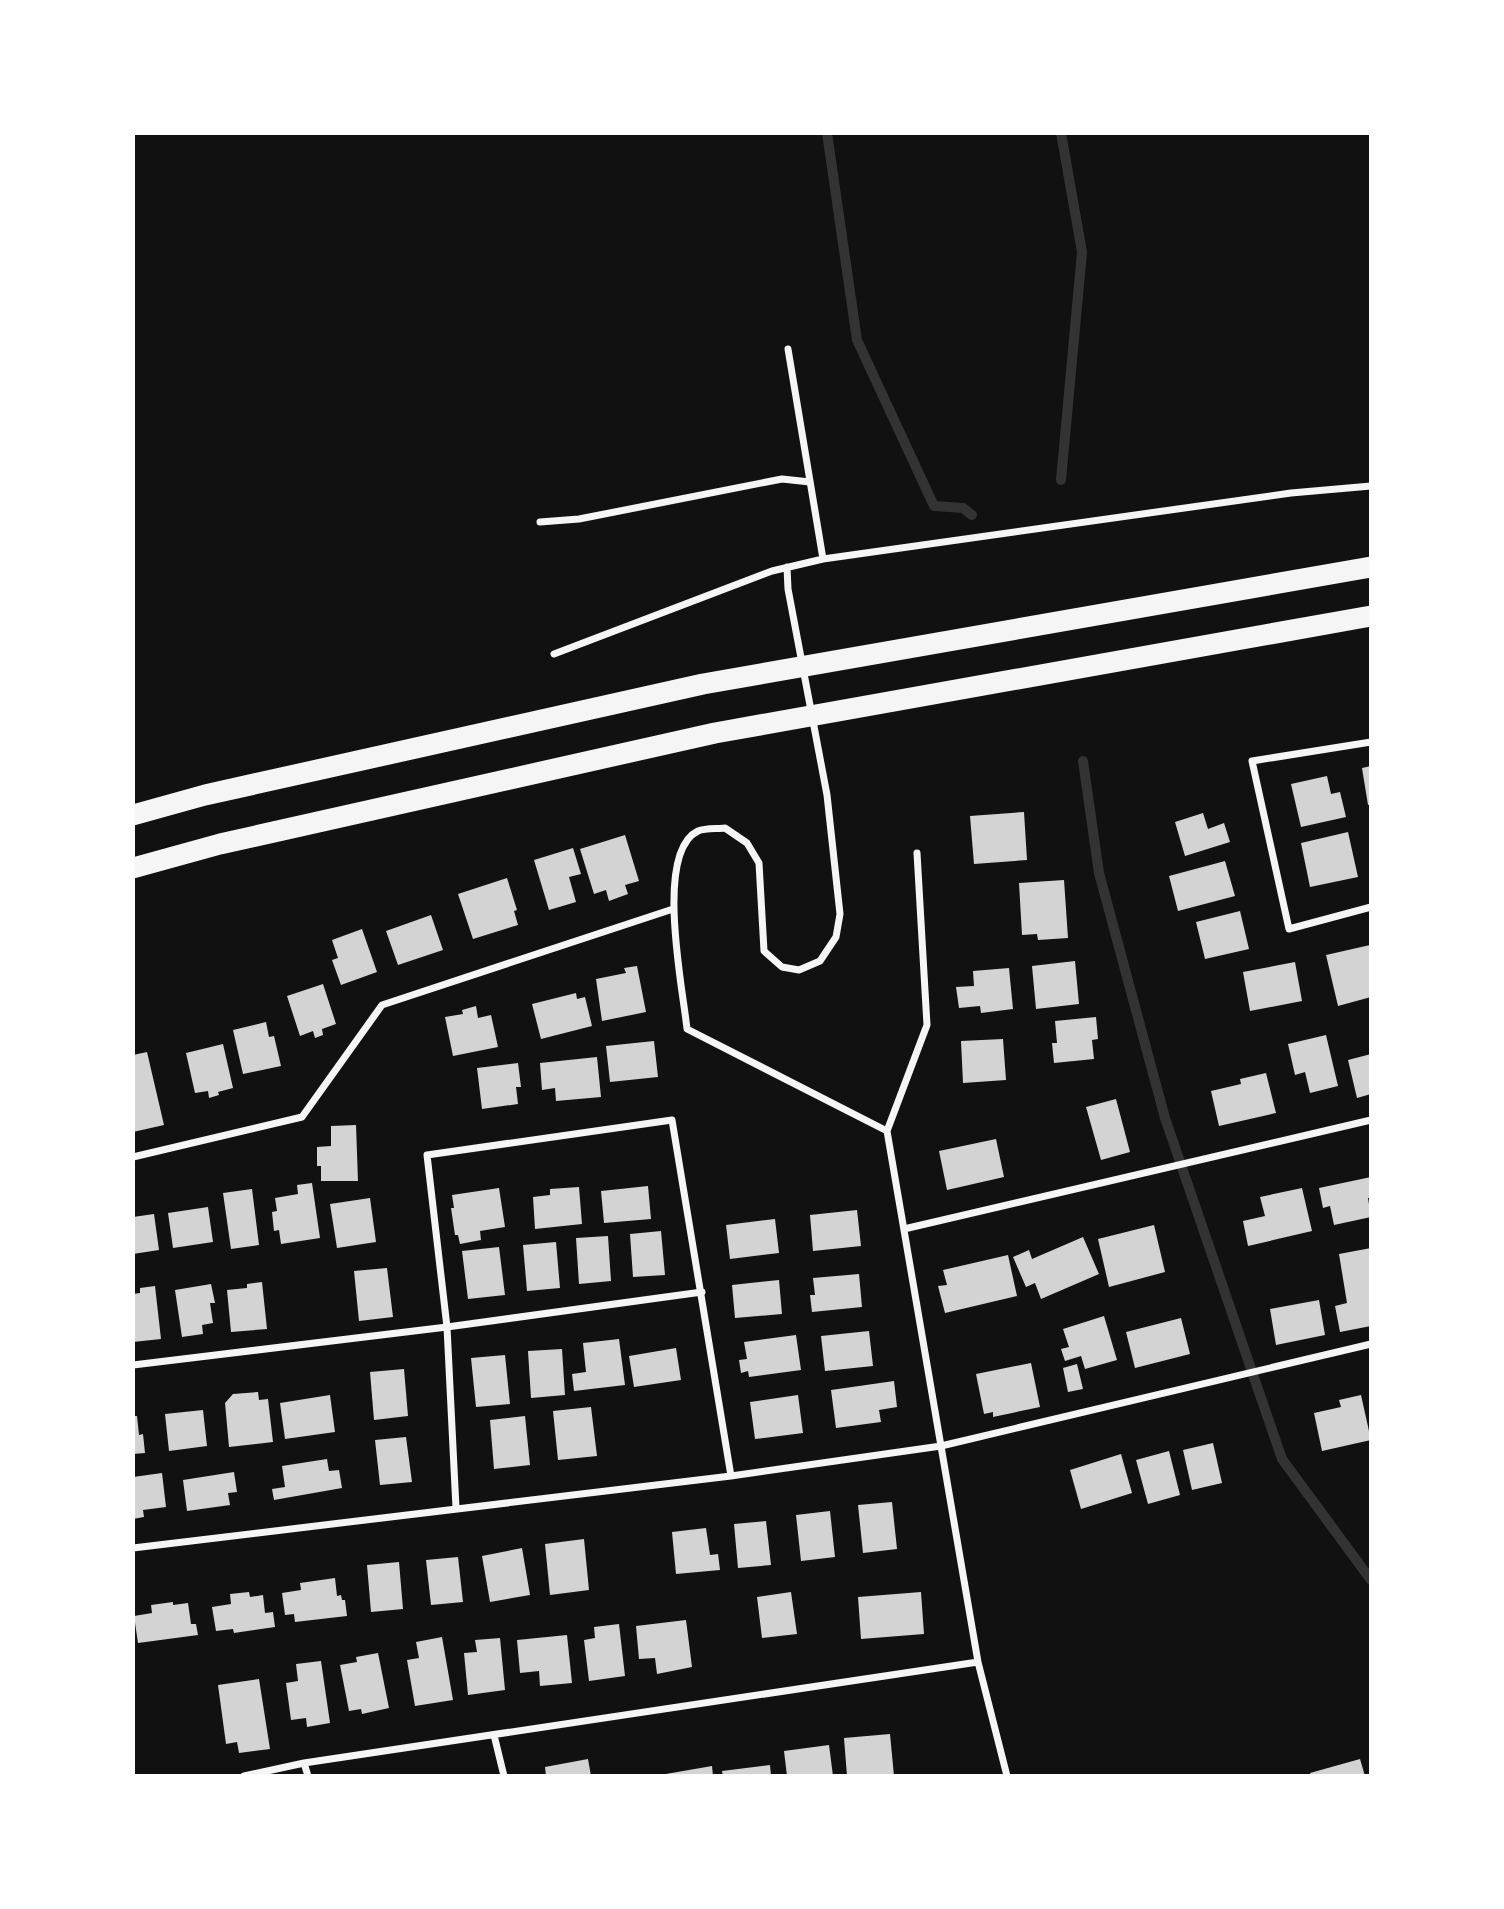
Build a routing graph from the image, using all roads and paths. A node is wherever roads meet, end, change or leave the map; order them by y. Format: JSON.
{"nodes":[{"id":1,"x":788,"y":349,"type":"dead end"},
{"id":2,"x":810,"y":482,"type":"junction"},
{"id":3,"x":1371,"y":486,"type":"edge"},
{"id":4,"x":540,"y":522,"type":"dead end"},
{"id":5,"x":823,"y":559,"type":"junction"},
{"id":6,"x":1371,"y":567,"type":"edge"},
{"id":7,"x":786,"y":568,"type":"junction"},
{"id":8,"x":1371,"y":616,"type":"edge"},
{"id":9,"x":554,"y":654,"type":"dead end"},
{"id":10,"x":1371,"y":742,"type":"edge"},
{"id":11,"x":133,"y":815,"type":"edge"},
{"id":12,"x":917,"y":853,"type":"dead end"},
{"id":13,"x":133,"y":868,"type":"edge"},
{"id":14,"x":1371,"y":907,"type":"edge"},
{"id":15,"x":673,"y":909,"type":"junction"},
{"id":16,"x":1371,"y":1119,"type":"edge"},
{"id":17,"x":887,"y":1131,"type":"junction"},
{"id":18,"x":133,"y":1157,"type":"edge"},
{"id":19,"x":904,"y":1229,"type":"junction"},
{"id":20,"x":702,"y":1292,"type":"junction"},
{"id":21,"x":447,"y":1327,"type":"junction"},
{"id":22,"x":1371,"y":1344,"type":"edge"},
{"id":23,"x":133,"y":1365,"type":"edge"},
{"id":24,"x":941,"y":1446,"type":"junction"},
{"id":25,"x":731,"y":1476,"type":"junction"},
{"id":26,"x":456,"y":1508,"type":"junction"},
{"id":27,"x":133,"y":1548,"type":"edge"},
{"id":28,"x":978,"y":1662,"type":"junction"},
{"id":29,"x":494,"y":1735,"type":"junction"},
{"id":30,"x":304,"y":1763,"type":"junction"},
{"id":31,"x":244,"y":1776,"type":"edge"},
{"id":32,"x":308,"y":1776,"type":"edge"},
{"id":33,"x":504,"y":1776,"type":"edge"},
{"id":34,"x":1007,"y":1776,"type":"edge"}],
"edges":[{"from":1,"to":2,"type":"street"},
{"from":2,"to":4,"type":"street"},
{"from":2,"to":5,"type":"street"},
{"from":3,"to":5,"type":"street"},
{"from":5,"to":7,"type":"street"},
{"from":6,"to":11,"type":"highway"},
{"from":7,"to":9,"type":"street"},
{"from":7,"to":15,"type":"street"},
{"from":8,"to":13,"type":"highway"},
{"from":10,"to":14,"type":"street"},
{"from":12,"to":17,"type":"street"},
{"from":15,"to":17,"type":"street"},
{"from":15,"to":18,"type":"street"},
{"from":16,"to":19,"type":"street"},
{"from":17,"to":19,"type":"street"},
{"from":19,"to":24,"type":"street"},
{"from":20,"to":21,"type":"street"},
{"from":20,"to":21,"type":"street"},
{"from":20,"to":25,"type":"street"},
{"from":21,"to":23,"type":"street"},
{"from":21,"to":26,"type":"street"},
{"from":22,"to":24,"type":"street"},
{"from":24,"to":25,"type":"street"},
{"from":24,"to":28,"type":"street"},
{"from":25,"to":26,"type":"street"},
{"from":26,"to":27,"type":"street"},
{"from":28,"to":29,"type":"street"},
{"from":28,"to":34,"type":"street"},
{"from":29,"to":30,"type":"street"},
{"from":29,"to":33,"type":"street"},
{"from":30,"to":31,"type":"street"},
{"from":30,"to":32,"type":"street"}]}
